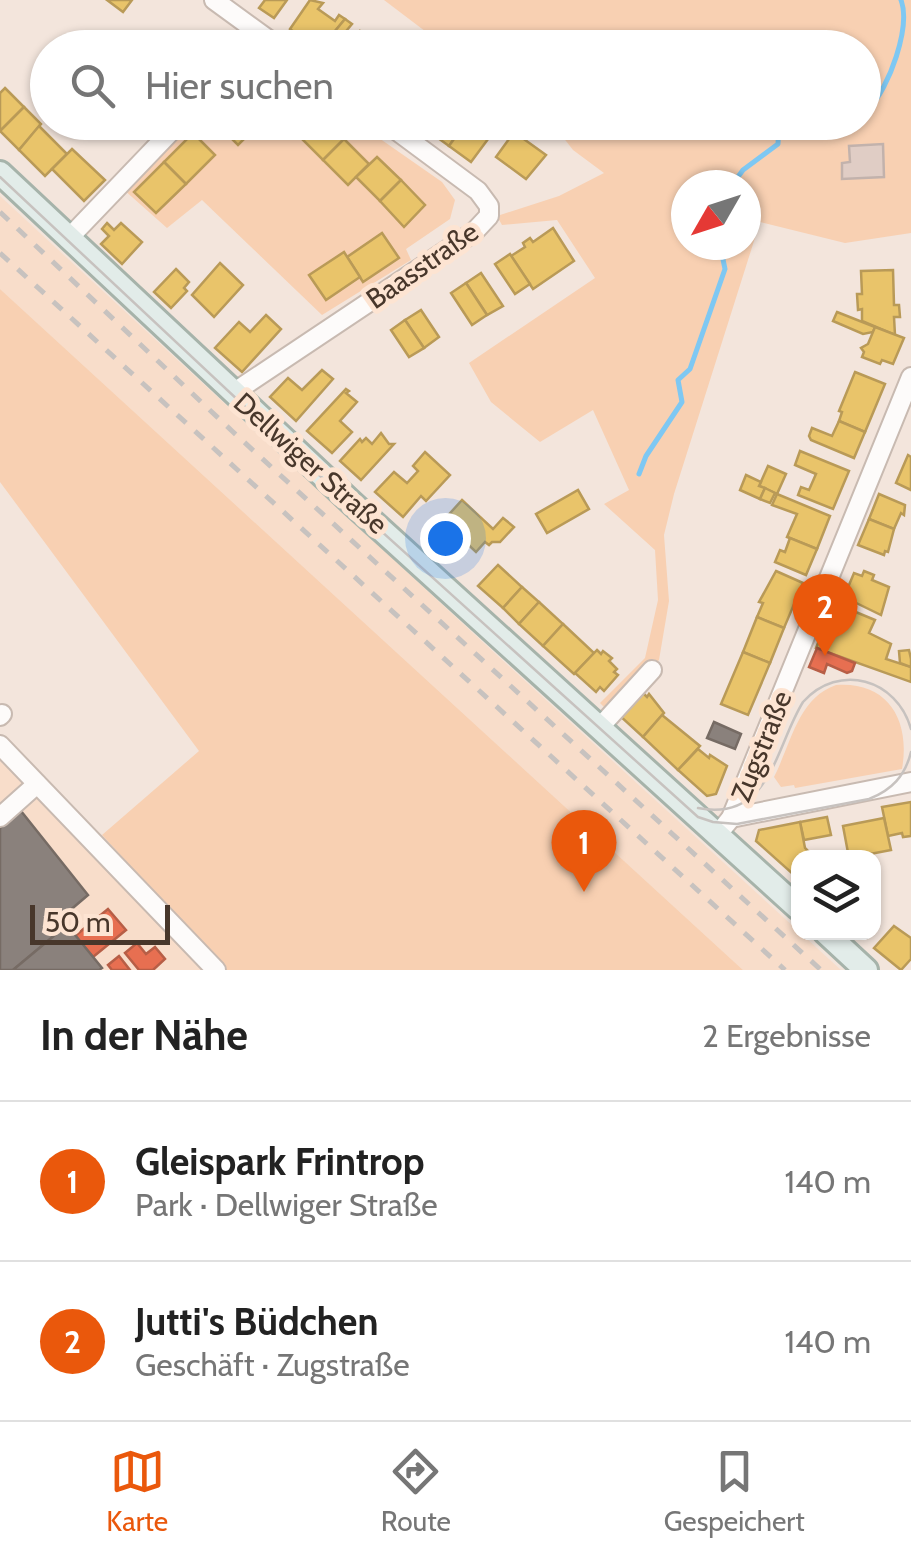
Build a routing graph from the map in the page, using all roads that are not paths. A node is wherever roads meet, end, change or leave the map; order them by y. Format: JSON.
{"nodes":[{"id":1,"x":214,"y":0,"type":"edge"},
{"id":2,"x":255,"y":30,"type":"edge"},
{"id":3,"x":163,"y":140,"type":"edge"},
{"id":4,"x":409,"y":140,"type":"edge"},
{"id":5,"x":0,"y":173,"type":"edge"},
{"id":6,"x":68,"y":239,"type":"junction"},
{"id":7,"x":911,"y":376,"type":"edge"},
{"id":8,"x":233,"y":393,"type":"junction"},
{"id":9,"x":652,"y":670,"type":"dead end"},
{"id":10,"x":600,"y":726,"type":"junction"},
{"id":11,"x":0,"y":745,"type":"edge"},
{"id":12,"x":911,"y":782,"type":"edge"},
{"id":13,"x":37,"y":784,"type":"junction"},
{"id":14,"x":0,"y":816,"type":"edge"},
{"id":15,"x":725,"y":826,"type":"junction"},
{"id":16,"x":791,"y":900,"type":"edge"},
{"id":17,"x":834,"y":940,"type":"edge"},
{"id":18,"x":216,"y":970,"type":"edge"},
{"id":19,"x":866,"y":970,"type":"edge"}],
"edges":[{"from":1,"to":2,"type":"street"},
{"from":3,"to":6,"type":"street"},
{"from":4,"to":8,"type":"street","name":"Baasstraße"},
{"from":5,"to":6,"type":"main road","name":"Dellwiger Straße"},
{"from":6,"to":8,"type":"main road","name":"Dellwiger Straße"},
{"from":7,"to":15,"type":"street","name":"Zugstraße"},
{"from":8,"to":10,"type":"main road","name":"Dellwiger Straße"},
{"from":9,"to":10,"type":"street"},
{"from":10,"to":15,"type":"main road","name":"Dellwiger Straße"},
{"from":11,"to":13,"type":"street"},
{"from":12,"to":15,"type":"street"},
{"from":13,"to":14,"type":"street"},
{"from":13,"to":18,"type":"street"},
{"from":15,"to":16,"type":"main road","name":"Dellwiger Straße"},
{"from":17,"to":19,"type":"main road"}]}
